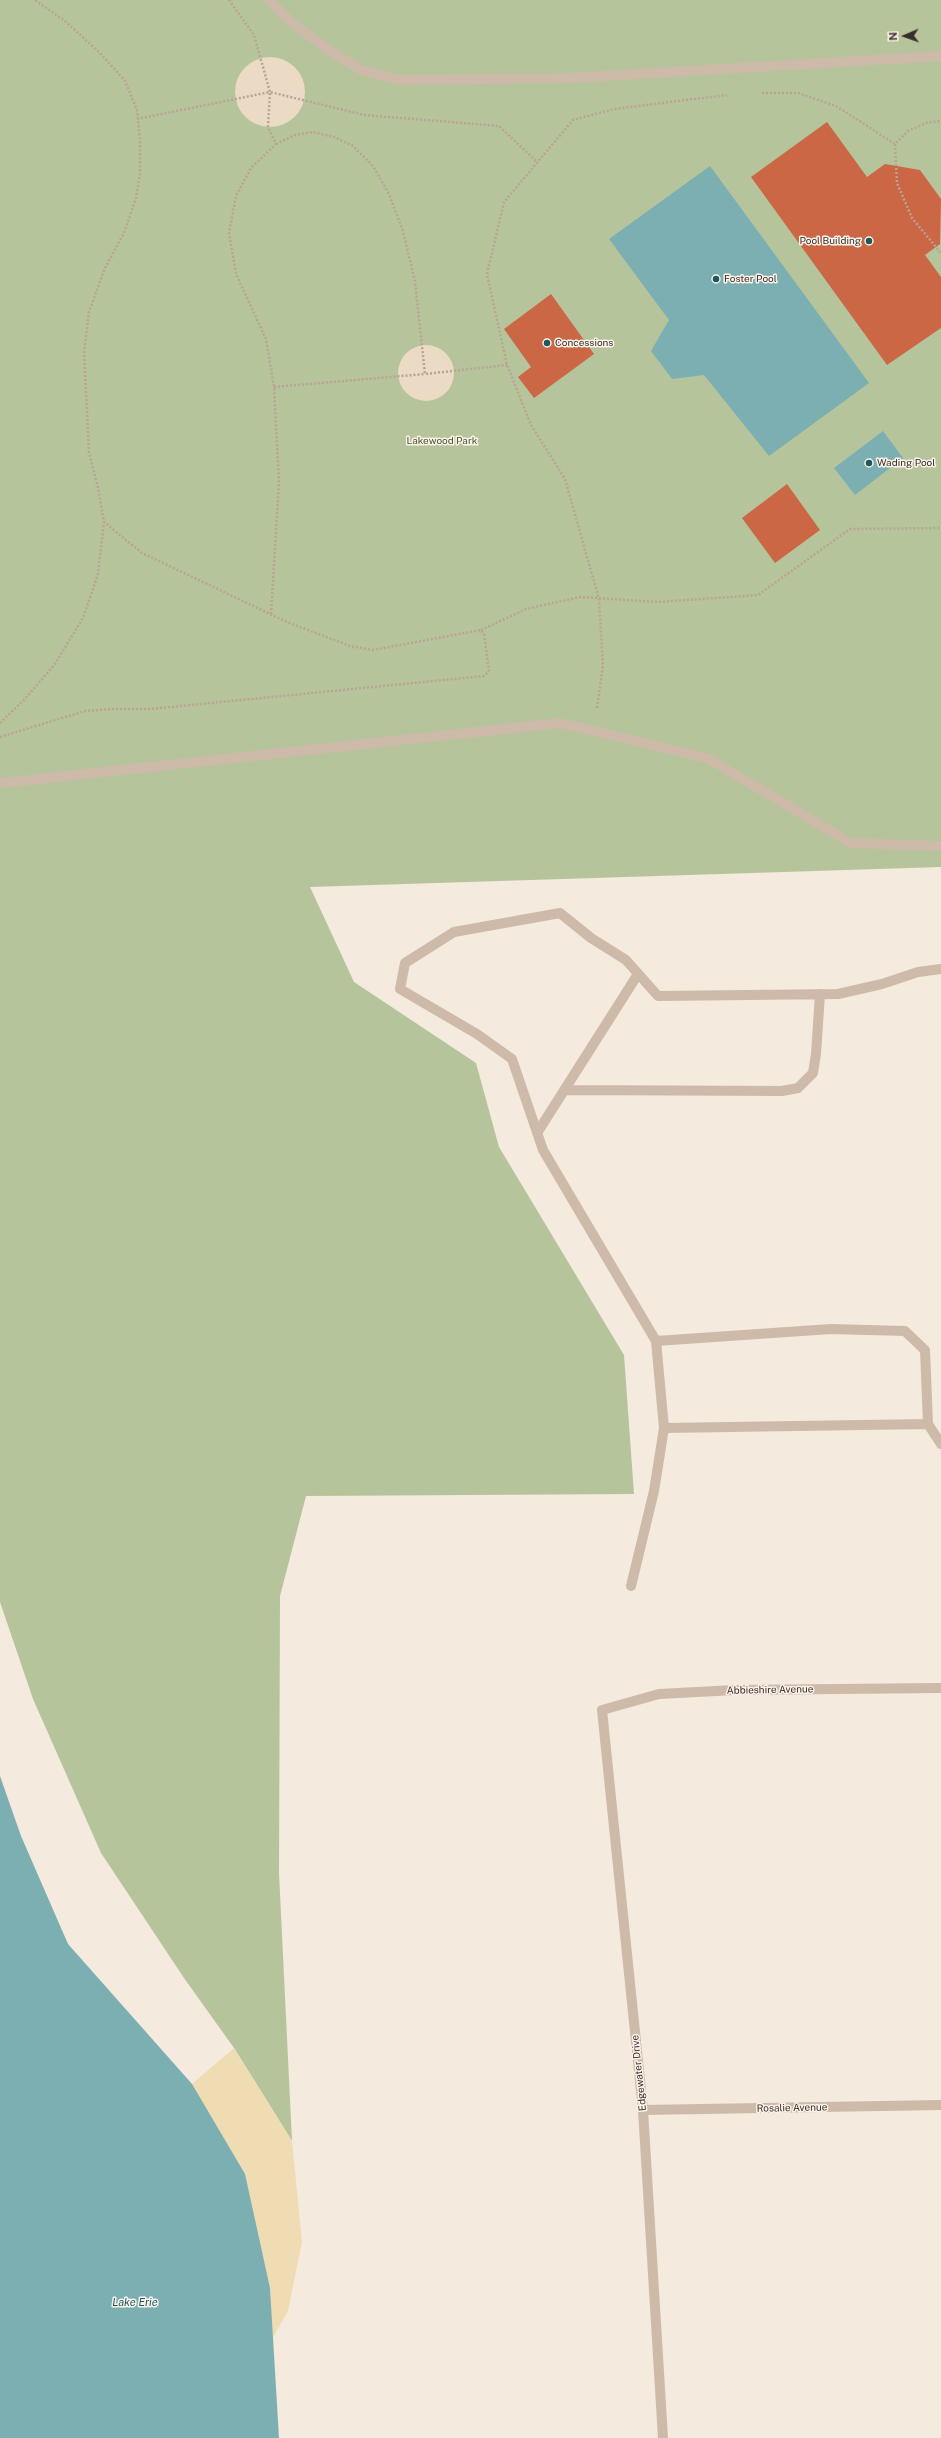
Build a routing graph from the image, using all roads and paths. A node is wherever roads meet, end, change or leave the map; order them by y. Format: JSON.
{"nodes":[{"id":1,"x":35,"y":0,"type":"edge"},
{"id":2,"x":230,"y":0,"type":"edge"},
{"id":3,"x":269,"y":0,"type":"edge"},
{"id":4,"x":941,"y":56,"type":"edge"},
{"id":5,"x":270,"y":92,"type":"junction"},
{"id":6,"x":754,"y":92,"type":"dead end"},
{"id":7,"x":734,"y":94,"type":"dead end"},
{"id":8,"x":138,"y":119,"type":"junction"},
{"id":9,"x":941,"y":121,"type":"edge"},
{"id":10,"x":276,"y":144,"type":"junction"},
{"id":11,"x":895,"y":144,"type":"junction"},
{"id":12,"x":537,"y":162,"type":"junction"},
{"id":13,"x":941,"y":253,"type":"edge"},
{"id":14,"x":507,"y":365,"type":"junction"},
{"id":15,"x":425,"y":374,"type":"junction"},
{"id":16,"x":274,"y":387,"type":"junction"},
{"id":17,"x":104,"y":522,"type":"junction"},
{"id":18,"x":941,"y":528,"type":"edge"},
{"id":19,"x":599,"y":599,"type":"junction"},
{"id":20,"x":271,"y":614,"type":"junction"},
{"id":21,"x":481,"y":630,"type":"junction"},
{"id":22,"x":0,"y":723,"type":"edge"},
{"id":23,"x":594,"y":731,"type":"junction"},
{"id":24,"x":0,"y":737,"type":"edge"},
{"id":25,"x":0,"y":783,"type":"edge"},
{"id":26,"x":941,"y":846,"type":"edge"},
{"id":27,"x":941,"y":970,"type":"edge"},
{"id":28,"x":638,"y":974,"type":"junction"},
{"id":29,"x":820,"y":994,"type":"junction"},
{"id":30,"x":564,"y":1090,"type":"junction"},
{"id":31,"x":537,"y":1132,"type":"junction"},
{"id":32,"x":656,"y":1341,"type":"junction"},
{"id":33,"x":928,"y":1424,"type":"junction"},
{"id":34,"x":664,"y":1428,"type":"junction"},
{"id":35,"x":941,"y":1444,"type":"edge"},
{"id":36,"x":631,"y":1586,"type":"dead end"},
{"id":37,"x":941,"y":1688,"type":"edge"},
{"id":38,"x":602,"y":1710,"type":"joint"},
{"id":39,"x":941,"y":2105,"type":"edge"},
{"id":40,"x":643,"y":2110,"type":"junction"},
{"id":41,"x":663,"y":2438,"type":"edge"}],
"edges":[{"from":1,"to":8,"type":"path"},
{"from":2,"to":5,"type":"path"},
{"from":3,"to":4,"type":"street"},
{"from":5,"to":8,"type":"path"},
{"from":5,"to":10,"type":"path"},
{"from":5,"to":12,"type":"path"},
{"from":6,"to":11,"type":"path"},
{"from":7,"to":12,"type":"path"},
{"from":8,"to":17,"type":"path"},
{"from":9,"to":11,"type":"path"},
{"from":10,"to":15,"type":"path"},
{"from":10,"to":16,"type":"path"},
{"from":11,"to":13,"type":"path"},
{"from":12,"to":14,"type":"path"},
{"from":14,"to":15,"type":"path"},
{"from":14,"to":19,"type":"path"},
{"from":15,"to":16,"type":"path"},
{"from":16,"to":20,"type":"path"},
{"from":17,"to":20,"type":"path"},
{"from":17,"to":22,"type":"path"},
{"from":18,"to":19,"type":"path"},
{"from":19,"to":21,"type":"path"},
{"from":19,"to":23,"type":"path"},
{"from":20,"to":21,"type":"path"},
{"from":21,"to":24,"type":"path"},
{"from":23,"to":25,"type":"street"},
{"from":23,"to":26,"type":"street"},
{"from":27,"to":29,"type":"street"},
{"from":28,"to":29,"type":"street"},
{"from":28,"to":30,"type":"street"},
{"from":28,"to":31,"type":"street"},
{"from":29,"to":30,"type":"street"},
{"from":30,"to":31,"type":"street"},
{"from":31,"to":32,"type":"street"},
{"from":32,"to":33,"type":"street"},
{"from":32,"to":34,"type":"street"},
{"from":33,"to":34,"type":"street"},
{"from":33,"to":35,"type":"street"},
{"from":34,"to":36,"type":"street"},
{"from":37,"to":38,"type":"street","name":"Abbieshire Avenue"},
{"from":38,"to":40,"type":"street","name":"Edgewater Drive"},
{"from":39,"to":40,"type":"street","name":"Rosalie Avenue"},
{"from":40,"to":41,"type":"street","name":"Edgewater Drive"}]}
